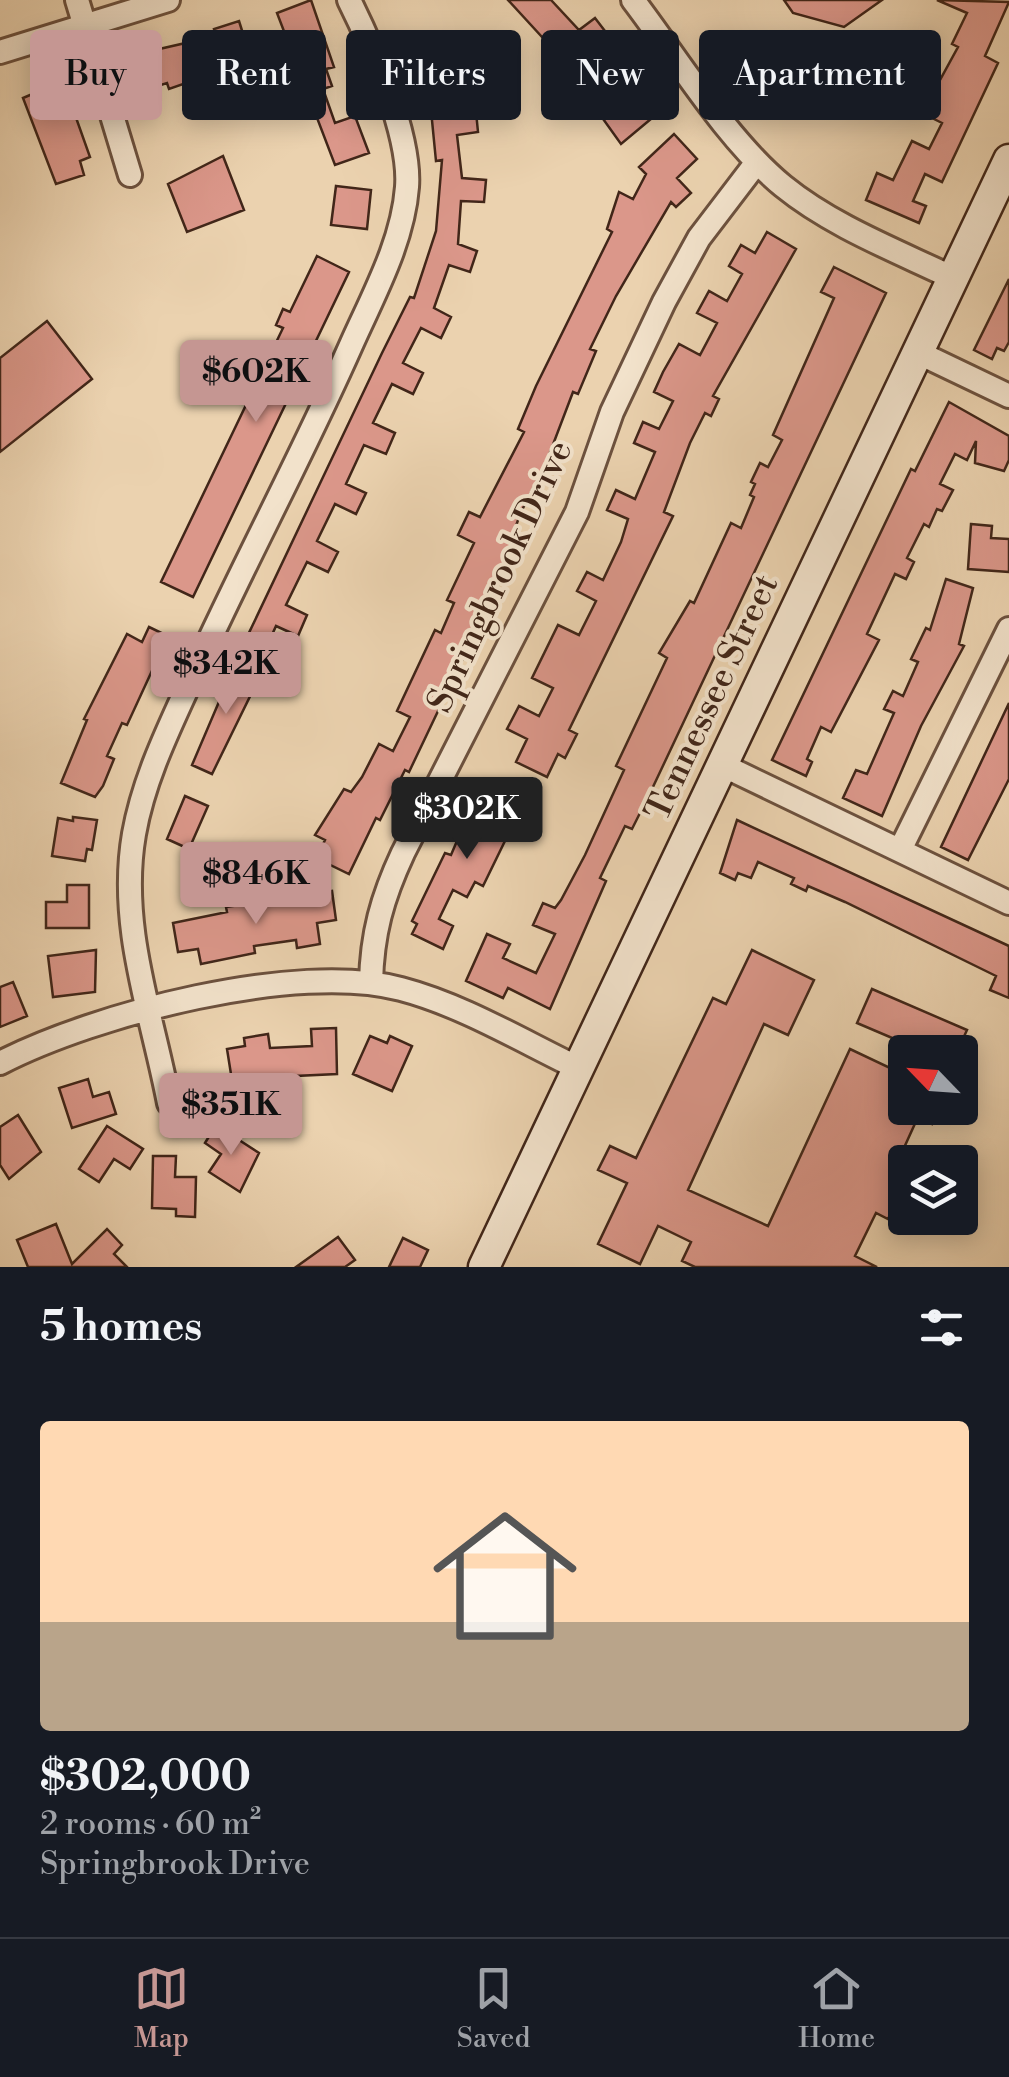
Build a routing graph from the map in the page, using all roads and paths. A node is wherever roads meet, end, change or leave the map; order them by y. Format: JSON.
{"nodes":[{"id":1,"x":77,"y":0,"type":"edge"},
{"id":2,"x":168,"y":0,"type":"edge"},
{"id":3,"x":349,"y":0,"type":"edge"},
{"id":4,"x":633,"y":0,"type":"edge"},
{"id":5,"x":86,"y":25,"type":"junction"},
{"id":6,"x":0,"y":52,"type":"edge"},
{"id":7,"x":757,"y":162,"type":"junction"},
{"id":8,"x":1007,"y":171,"type":"edge"},
{"id":9,"x":130,"y":175,"type":"dead end"},
{"id":10,"x":953,"y":278,"type":"junction"},
{"id":11,"x":917,"y":352,"type":"junction"},
{"id":12,"x":1009,"y":396,"type":"edge"},
{"id":13,"x":1009,"y":630,"type":"edge"},
{"id":14,"x":720,"y":764,"type":"junction"},
{"id":15,"x":900,"y":850,"type":"junction"},
{"id":16,"x":1009,"y":903,"type":"edge"},
{"id":17,"x":371,"y":984,"type":"junction"},
{"id":18,"x":148,"y":1009,"type":"junction"},
{"id":19,"x":0,"y":1063,"type":"edge"},
{"id":20,"x":576,"y":1067,"type":"junction"},
{"id":21,"x":168,"y":1103,"type":"dead end"},
{"id":22,"x":484,"y":1267,"type":"edge"}],
"edges":[{"from":1,"to":5,"type":"street"},
{"from":2,"to":5,"type":"street"},
{"from":3,"to":18,"type":"street"},
{"from":4,"to":7,"type":"street"},
{"from":5,"to":6,"type":"street"},
{"from":5,"to":9,"type":"street"},
{"from":7,"to":10,"type":"street"},
{"from":7,"to":17,"type":"street","name":"Springbrook Drive"},
{"from":8,"to":10,"type":"main road","name":"Tennessee Street"},
{"from":10,"to":11,"type":"main road","name":"Tennessee Street"},
{"from":11,"to":12,"type":"street"},
{"from":11,"to":14,"type":"main road","name":"Tennessee Street"},
{"from":13,"to":15,"type":"street"},
{"from":14,"to":15,"type":"street"},
{"from":14,"to":20,"type":"main road","name":"Tennessee Street"},
{"from":15,"to":16,"type":"street"},
{"from":17,"to":18,"type":"street"},
{"from":17,"to":20,"type":"street"},
{"from":18,"to":19,"type":"street"},
{"from":18,"to":21,"type":"street"},
{"from":20,"to":22,"type":"main road","name":"Tennessee Street"}]}
